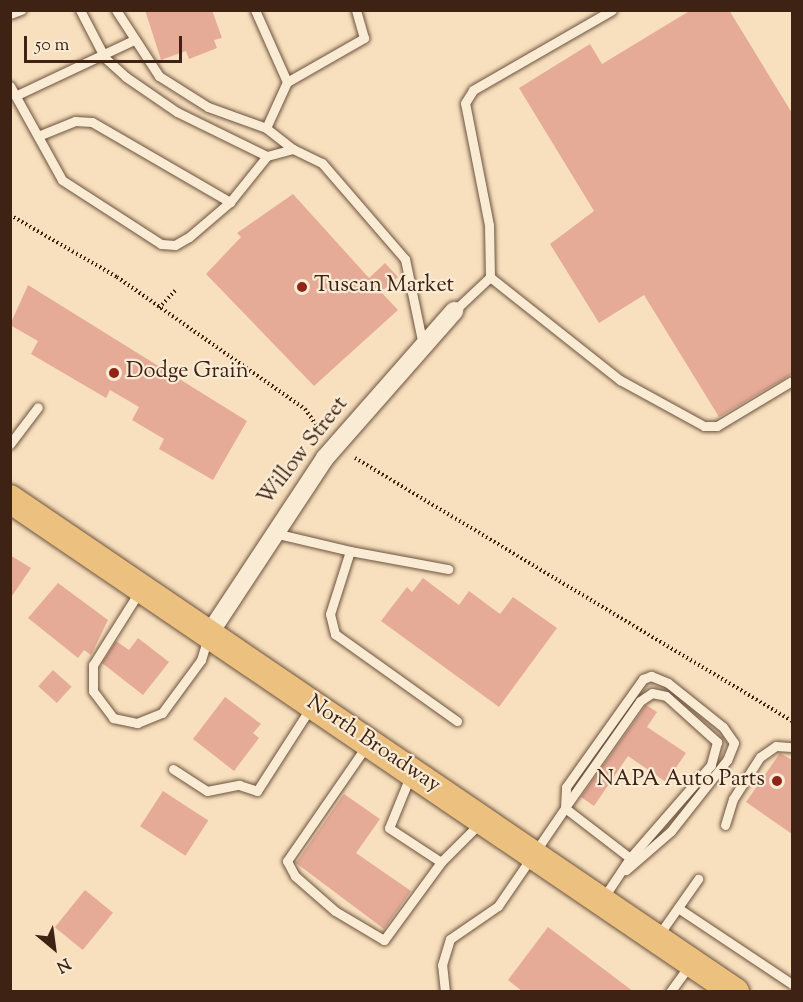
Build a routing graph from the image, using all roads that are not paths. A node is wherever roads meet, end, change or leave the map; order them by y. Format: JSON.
{"nodes":[{"id":1,"x":21,"y":10,"type":"edge"},
{"id":2,"x":80,"y":10,"type":"edge"},
{"id":3,"x":116,"y":10,"type":"edge"},
{"id":4,"x":255,"y":10,"type":"edge"},
{"id":5,"x":356,"y":10,"type":"edge"},
{"id":6,"x":612,"y":10,"type":"edge"},
{"id":7,"x":10,"y":14,"type":"edge"},
{"id":8,"x":132,"y":41,"type":"junction"},
{"id":9,"x":105,"y":58,"type":"junction"},
{"id":10,"x":287,"y":82,"type":"junction"},
{"id":11,"x":10,"y":86,"type":"edge"},
{"id":12,"x":17,"y":94,"type":"junction"},
{"id":13,"x":266,"y":128,"type":"junction"},
{"id":14,"x":38,"y":136,"type":"junction"},
{"id":15,"x":293,"y":149,"type":"junction"},
{"id":16,"x":267,"y":156,"type":"junction"},
{"id":17,"x":230,"y":202,"type":"junction"},
{"id":18,"x":490,"y":277,"type":"junction"},
{"id":19,"x":454,"y":311,"type":"joint"},
{"id":20,"x":423,"y":346,"type":"junction"},
{"id":21,"x":792,"y":381,"type":"edge"},
{"id":22,"x":38,"y":407,"type":"dead end"},
{"id":23,"x":10,"y":444,"type":"edge"},
{"id":24,"x":10,"y":500,"type":"edge"},
{"id":25,"x":272,"y":532,"type":"junction"},
{"id":26,"x":350,"y":551,"type":"junction"},
{"id":27,"x":448,"y":569,"type":"dead end"},
{"id":28,"x":141,"y":589,"type":"junction"},
{"id":29,"x":208,"y":634,"type":"junction"},
{"id":30,"x":312,"y":705,"type":"junction"},
{"id":31,"x":457,"y":722,"type":"dead end"},
{"id":32,"x":368,"y":743,"type":"junction"},
{"id":33,"x":792,"y":747,"type":"edge"},
{"id":34,"x":173,"y":769,"type":"dead end"},
{"id":35,"x":412,"y":772,"type":"junction"},
{"id":36,"x":565,"y":808,"type":"junction"},
{"id":37,"x":484,"y":820,"type":"junction"},
{"id":38,"x":725,"y":825,"type":"dead end"},
{"id":39,"x":533,"y":853,"type":"junction"},
{"id":40,"x":630,"y":858,"type":"junction"},
{"id":41,"x":441,"y":862,"type":"junction"},
{"id":42,"x":626,"y":870,"type":"junction"},
{"id":43,"x":698,"y":879,"type":"dead end"},
{"id":44,"x":602,"y":900,"type":"junction"},
{"id":45,"x":678,"y":908,"type":"junction"},
{"id":46,"x":656,"y":938,"type":"junction"},
{"id":47,"x":692,"y":962,"type":"junction"},
{"id":48,"x":792,"y":984,"type":"edge"},
{"id":49,"x":734,"y":991,"type":"edge"},
{"id":50,"x":445,"y":992,"type":"edge"},
{"id":51,"x":670,"y":992,"type":"edge"}],
"edges":[{"from":1,"to":7,"type":"lane"},
{"from":2,"to":9,"type":"lane"},
{"from":3,"to":8,"type":"lane"},
{"from":4,"to":10,"type":"lane"},
{"from":5,"to":10,"type":"lane"},
{"from":6,"to":18,"type":"lane"},
{"from":8,"to":9,"type":"lane"},
{"from":8,"to":13,"type":"lane"},
{"from":9,"to":12,"type":"lane"},
{"from":9,"to":16,"type":"lane"},
{"from":10,"to":13,"type":"lane"},
{"from":11,"to":12,"type":"lane"},
{"from":12,"to":14,"type":"lane"},
{"from":13,"to":15,"type":"lane"},
{"from":14,"to":17,"type":"lane"},
{"from":14,"to":17,"type":"lane"},
{"from":15,"to":16,"type":"lane"},
{"from":15,"to":20,"type":"lane"},
{"from":16,"to":17,"type":"lane"},
{"from":18,"to":19,"type":"lane"},
{"from":18,"to":21,"type":"lane"},
{"from":19,"to":20,"type":"street","name":"Willow Street"},
{"from":20,"to":25,"type":"street","name":"Willow Street"},
{"from":22,"to":23,"type":"lane"},
{"from":24,"to":28,"type":"main road","name":"North Broadway"},
{"from":25,"to":26,"type":"lane"},
{"from":25,"to":29,"type":"street","name":"Willow Street"},
{"from":26,"to":27,"type":"lane"},
{"from":26,"to":31,"type":"lane"},
{"from":28,"to":29,"type":"main road","name":"North Broadway"},
{"from":28,"to":29,"type":"lane"},
{"from":29,"to":30,"type":"main road","name":"North Broadway"},
{"from":30,"to":32,"type":"main road","name":"North Broadway"},
{"from":30,"to":34,"type":"lane"},
{"from":32,"to":35,"type":"main road","name":"North Broadway"},
{"from":32,"to":41,"type":"lane"},
{"from":33,"to":38,"type":"lane"},
{"from":35,"to":37,"type":"main road","name":"North Broadway"},
{"from":35,"to":41,"type":"lane"},
{"from":36,"to":39,"type":"lane"},
{"from":36,"to":40,"type":"lane"},
{"from":36,"to":40,"type":"lane"},
{"from":36,"to":42,"type":"lane"},
{"from":37,"to":39,"type":"main road","name":"North Broadway"},
{"from":37,"to":41,"type":"lane"},
{"from":39,"to":44,"type":"main road","name":"North Broadway"},
{"from":39,"to":50,"type":"lane"},
{"from":40,"to":42,"type":"lane"},
{"from":42,"to":44,"type":"lane"},
{"from":43,"to":45,"type":"lane"},
{"from":44,"to":46,"type":"main road","name":"North Broadway"},
{"from":45,"to":46,"type":"lane"},
{"from":45,"to":48,"type":"lane"},
{"from":46,"to":47,"type":"main road","name":"North Broadway"},
{"from":47,"to":49,"type":"main road","name":"North Broadway"},
{"from":47,"to":51,"type":"lane"}]}
